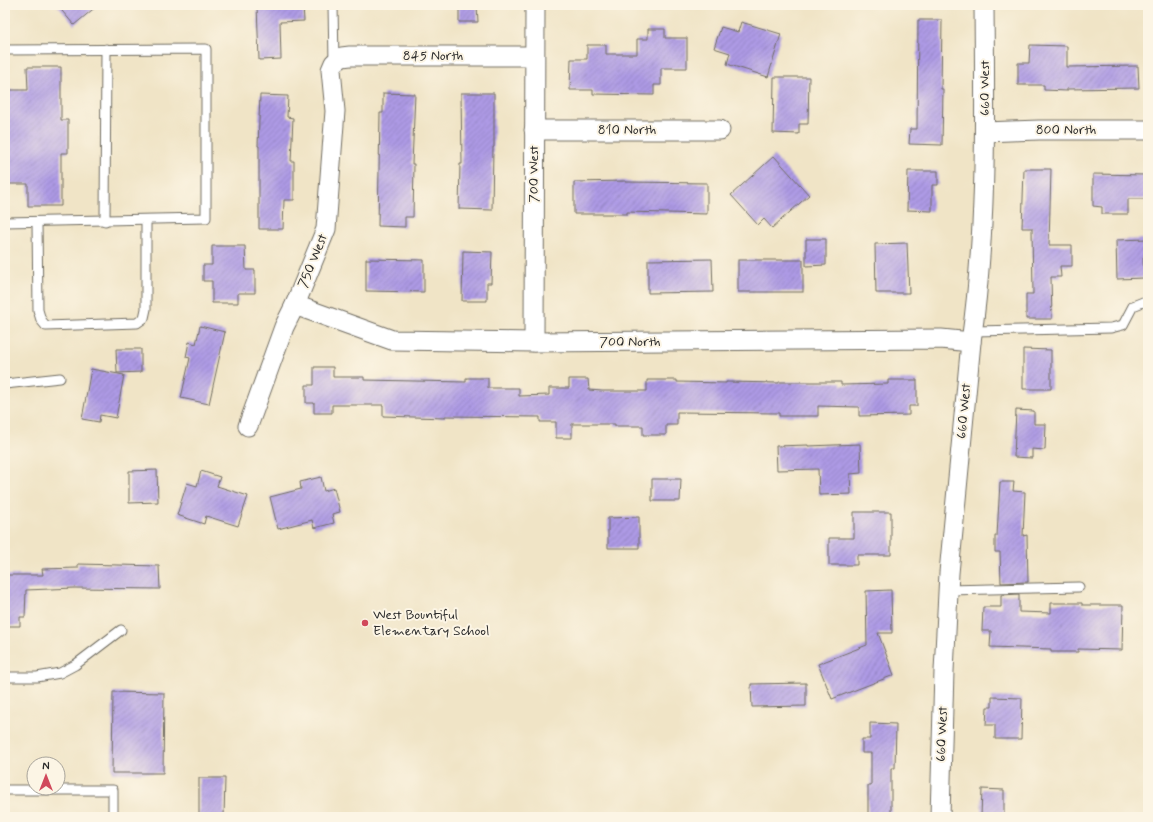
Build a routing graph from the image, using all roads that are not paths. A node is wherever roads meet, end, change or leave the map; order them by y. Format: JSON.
{"nodes":[{"id":1,"x":333,"y":5,"type":"edge"},
{"id":2,"x":535,"y":5,"type":"edge"},
{"id":3,"x":984,"y":5,"type":"edge"},
{"id":4,"x":106,"y":49,"type":"junction"},
{"id":5,"x":5,"y":50,"type":"edge"},
{"id":6,"x":534,"y":56,"type":"junction"},
{"id":7,"x":334,"y":63,"type":"junction"},
{"id":8,"x":534,"y":130,"type":"junction"},
{"id":9,"x":720,"y":130,"type":"dead end"},
{"id":10,"x":1148,"y":130,"type":"edge"},
{"id":11,"x":985,"y":132,"type":"junction"},
{"id":12,"x":105,"y":220,"type":"junction"},
{"id":13,"x":146,"y":220,"type":"junction"},
{"id":14,"x":5,"y":222,"type":"edge"},
{"id":15,"x":37,"y":222,"type":"junction"},
{"id":16,"x":1148,"y":300,"type":"edge"},
{"id":17,"x":295,"y":305,"type":"junction"},
{"id":18,"x":972,"y":337,"type":"junction"},
{"id":19,"x":534,"y":342,"type":"junction"},
{"id":20,"x":60,"y":378,"type":"dead end"},
{"id":21,"x":5,"y":384,"type":"edge"},
{"id":22,"x":248,"y":426,"type":"dead end"},
{"id":23,"x":1079,"y":587,"type":"dead end"},
{"id":24,"x":948,"y":590,"type":"junction"},
{"id":25,"x":121,"y":630,"type":"dead end"},
{"id":26,"x":5,"y":677,"type":"edge"},
{"id":27,"x":5,"y":790,"type":"edge"},
{"id":28,"x":113,"y":817,"type":"edge"},
{"id":29,"x":940,"y":817,"type":"edge"}],
"edges":[{"from":1,"to":7,"type":"lane"},
{"from":2,"to":6,"type":"street","name":"700 West"},
{"from":3,"to":11,"type":"street","name":"660 West"},
{"from":4,"to":5,"type":"lane"},
{"from":4,"to":12,"type":"lane"},
{"from":4,"to":13,"type":"lane"},
{"from":6,"to":7,"type":"street","name":"845 North"},
{"from":6,"to":8,"type":"street","name":"700 West"},
{"from":7,"to":17,"type":"street","name":"750 West"},
{"from":8,"to":9,"type":"street","name":"810 North"},
{"from":8,"to":19,"type":"street","name":"700 West"},
{"from":10,"to":11,"type":"street","name":"800 North"},
{"from":11,"to":18,"type":"street","name":"660 West"},
{"from":12,"to":13,"type":"lane"},
{"from":12,"to":15,"type":"lane"},
{"from":13,"to":15,"type":"lane"},
{"from":14,"to":15,"type":"lane"},
{"from":16,"to":18,"type":"lane"},
{"from":17,"to":19,"type":"street","name":"700 North"},
{"from":17,"to":22,"type":"street","name":"750 West"},
{"from":18,"to":19,"type":"street","name":"700 North"},
{"from":18,"to":24,"type":"street","name":"660 West"},
{"from":20,"to":21,"type":"lane"},
{"from":23,"to":24,"type":"lane"},
{"from":24,"to":29,"type":"street","name":"660 West"},
{"from":25,"to":26,"type":"lane"},
{"from":27,"to":28,"type":"lane"}]}
